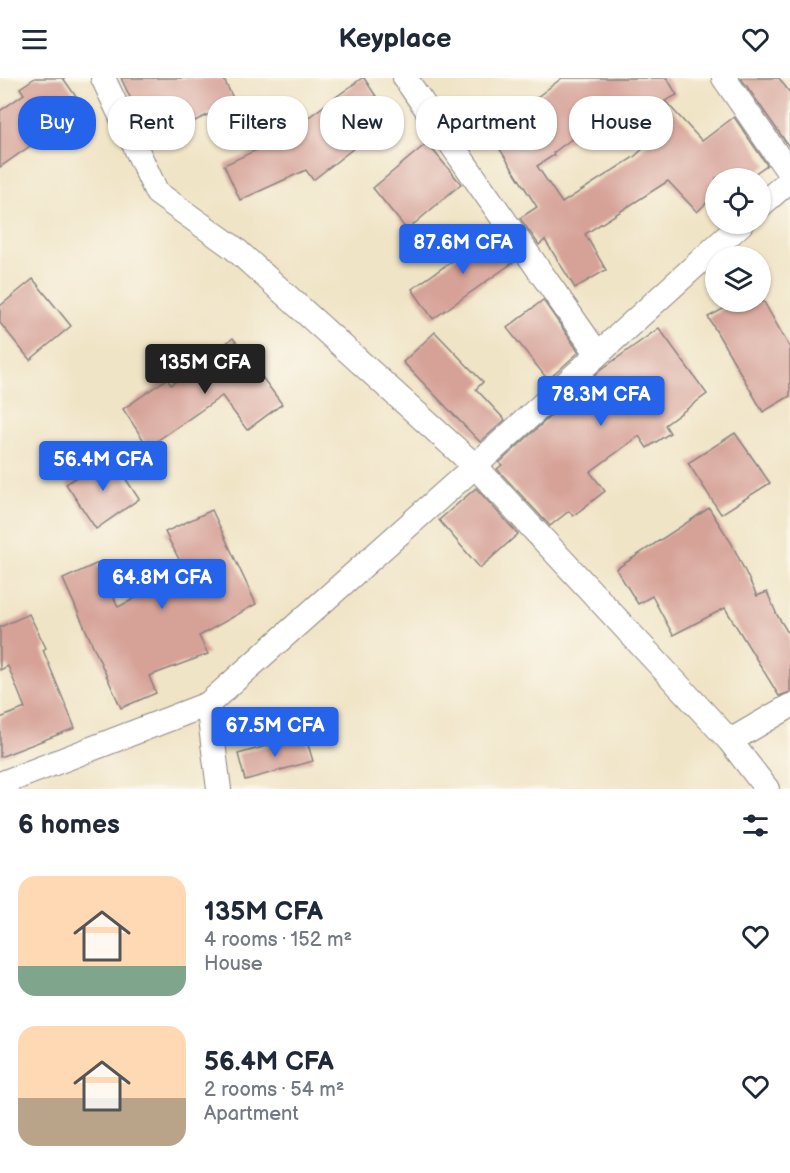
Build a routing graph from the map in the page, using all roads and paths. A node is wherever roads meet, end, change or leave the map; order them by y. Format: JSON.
{"nodes":[{"id":1,"x":103,"y":78,"type":"edge"},
{"id":2,"x":405,"y":78,"type":"edge"},
{"id":3,"x":724,"y":78,"type":"edge"},
{"id":4,"x":790,"y":174,"type":"edge"},
{"id":5,"x":790,"y":180,"type":"edge"},
{"id":6,"x":771,"y":196,"type":"edge"},
{"id":7,"x":730,"y":234,"type":"edge"},
{"id":8,"x":597,"y":353,"type":"junction"},
{"id":9,"x":475,"y":466,"type":"junction"},
{"id":10,"x":208,"y":704,"type":"junction"},
{"id":11,"x":790,"y":706,"type":"edge"},
{"id":12,"x":730,"y":741,"type":"junction"},
{"id":13,"x":0,"y":784,"type":"edge"},
{"id":14,"x":219,"y":789,"type":"edge"},
{"id":15,"x":767,"y":789,"type":"edge"}],
"edges":[{"from":1,"to":9,"type":"street"},
{"from":2,"to":8,"type":"street"},
{"from":3,"to":4,"type":"street"},
{"from":5,"to":6,"type":"street"},
{"from":7,"to":8,"type":"street"},
{"from":8,"to":9,"type":"street"},
{"from":9,"to":10,"type":"street"},
{"from":9,"to":12,"type":"street"},
{"from":10,"to":13,"type":"street"},
{"from":10,"to":14,"type":"street"},
{"from":11,"to":12,"type":"street"},
{"from":12,"to":15,"type":"street"}]}
